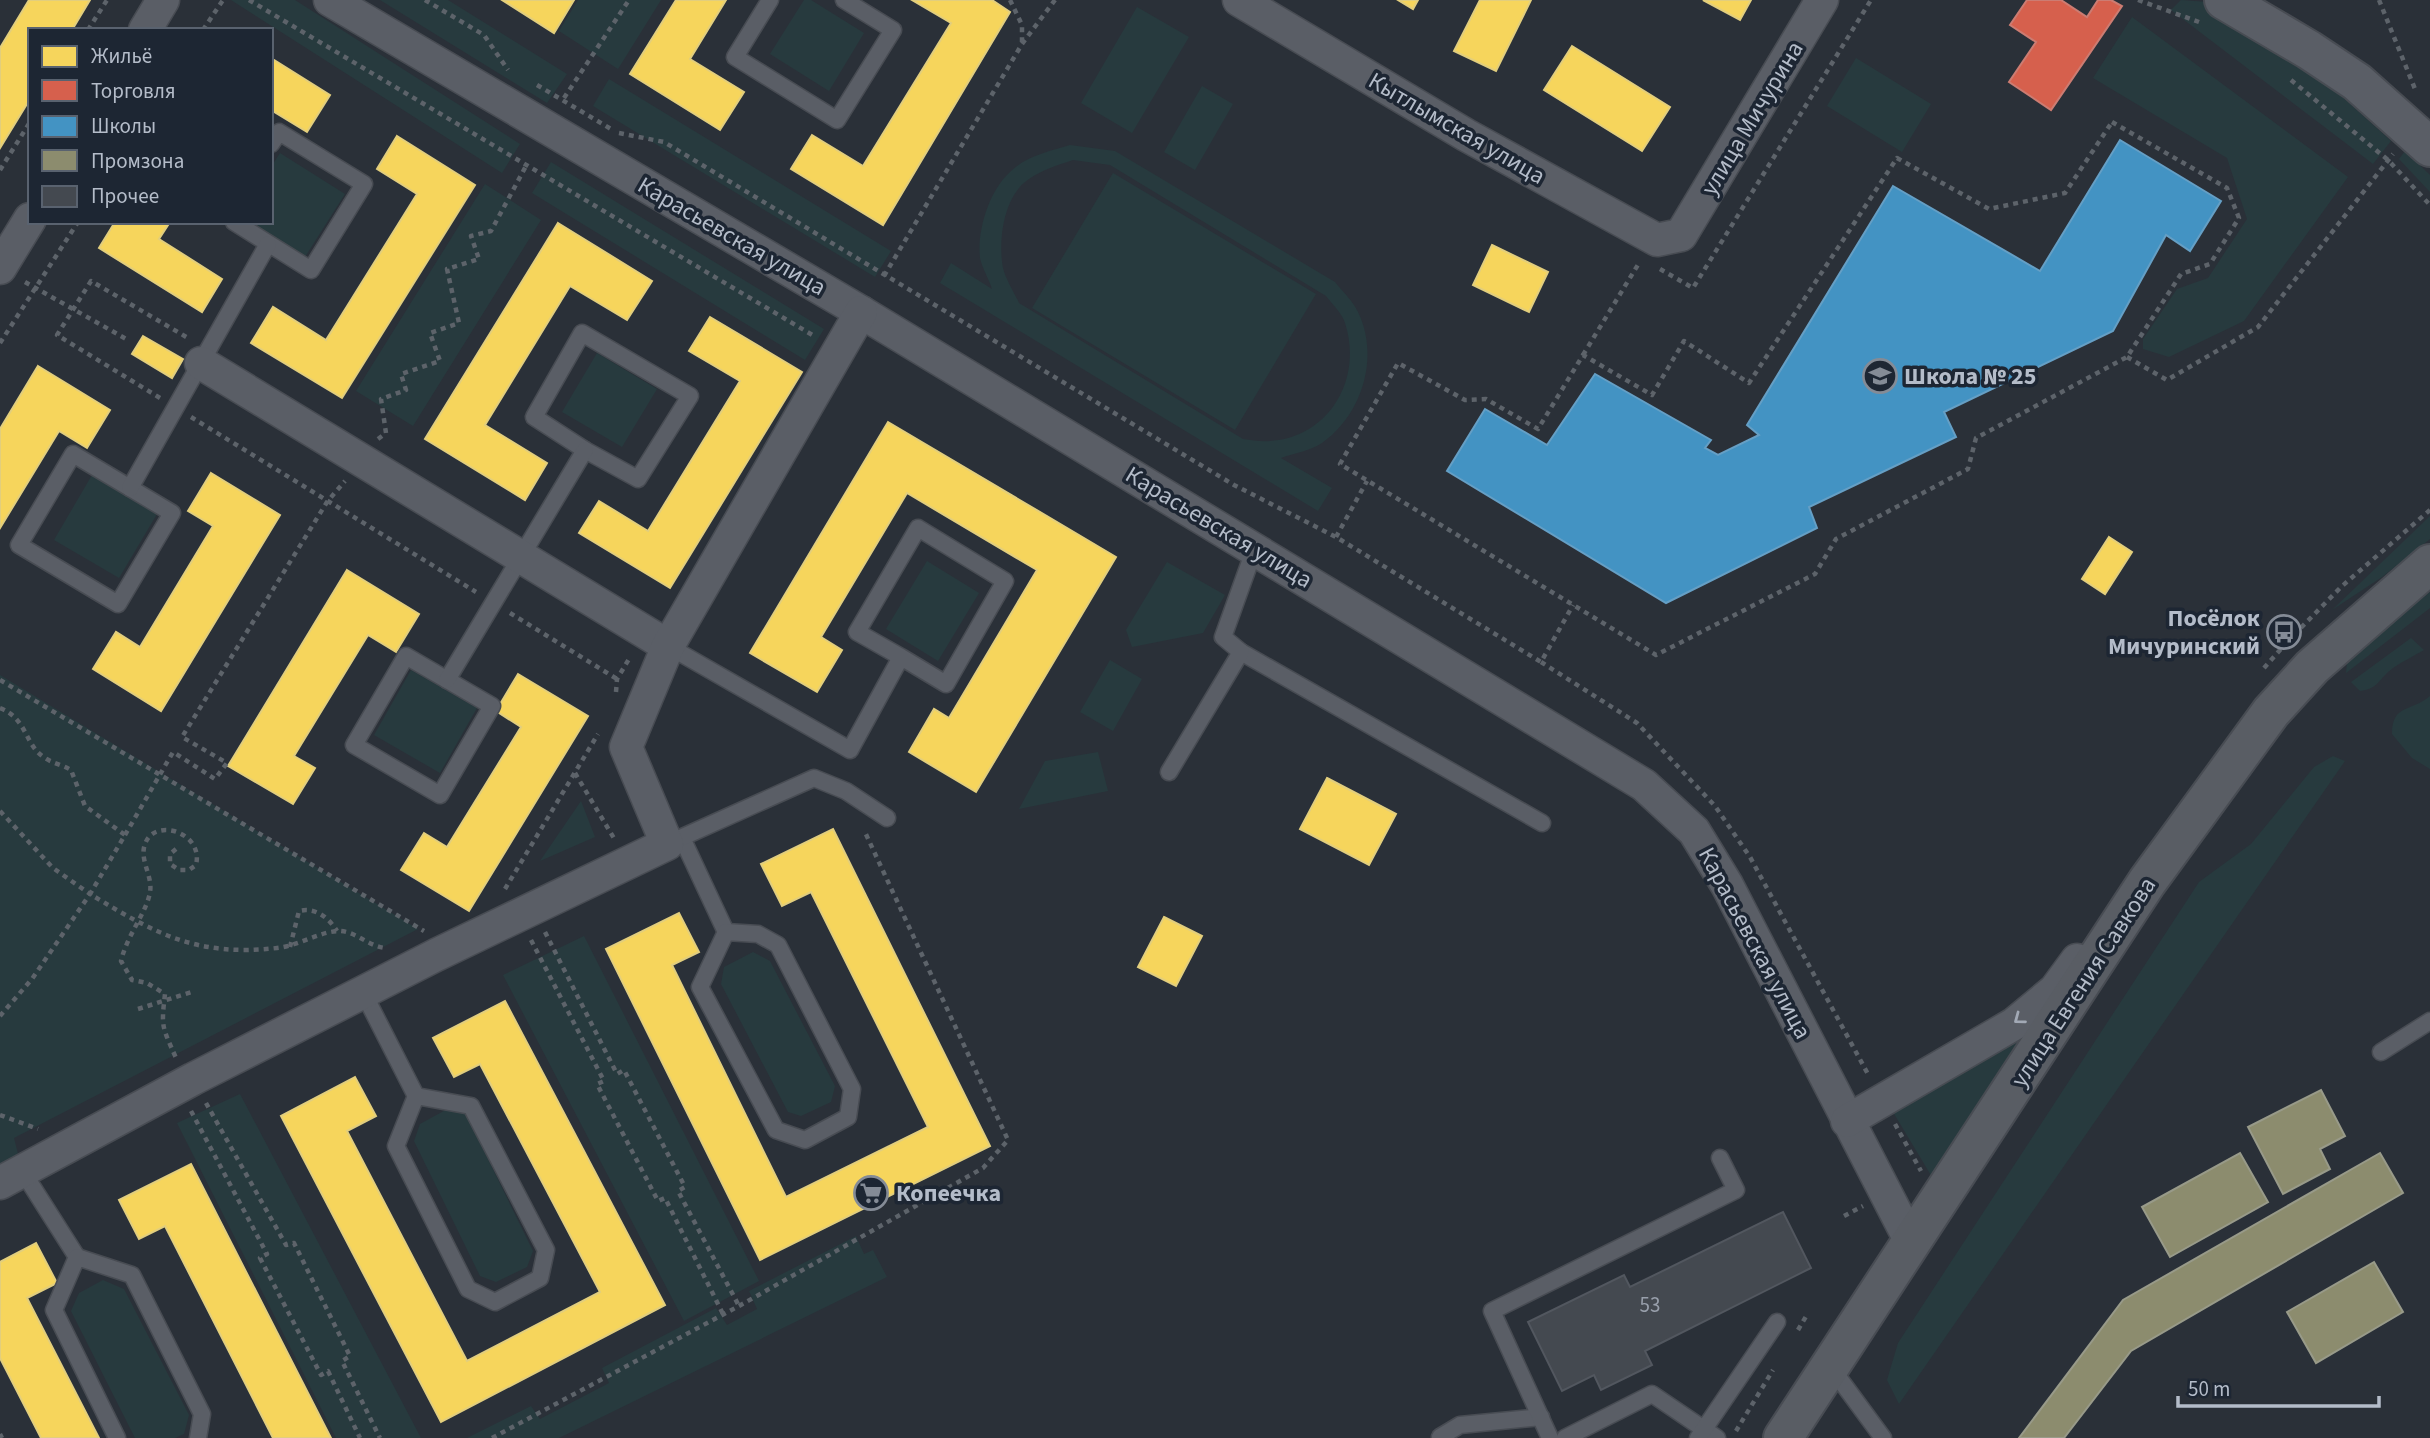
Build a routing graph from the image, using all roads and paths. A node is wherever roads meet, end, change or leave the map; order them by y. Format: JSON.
{"nodes":[{"id":1,"x":107,"y":0,"type":"edge"},
{"id":2,"x":163,"y":0,"type":"edge"},
{"id":3,"x":223,"y":0,"type":"edge"},
{"id":4,"x":249,"y":0,"type":"edge"},
{"id":5,"x":330,"y":0,"type":"edge"},
{"id":6,"x":425,"y":0,"type":"edge"},
{"id":7,"x":629,"y":0,"type":"edge"},
{"id":8,"x":770,"y":0,"type":"edge"},
{"id":9,"x":1010,"y":0,"type":"edge"},
{"id":10,"x":1055,"y":0,"type":"edge"},
{"id":11,"x":1238,"y":0,"type":"edge"},
{"id":12,"x":1822,"y":0,"type":"edge"},
{"id":13,"x":2138,"y":0,"type":"edge"},
{"id":14,"x":2379,"y":0,"type":"edge"},
{"id":15,"x":846,"y":1,"type":"edge"},
{"id":16,"x":2217,"y":13,"type":"edge"},
{"id":17,"x":89,"y":28,"type":"edge"},
{"id":18,"x":146,"y":28,"type":"edge"},
{"id":19,"x":204,"y":28,"type":"edge"},
{"id":20,"x":1022,"y":44,"type":"junction"},
{"id":21,"x":520,"y":76,"type":"dead end"},
{"id":22,"x":2286,"y":76,"type":"dead end"},
{"id":23,"x":531,"y":82,"type":"dead end"},
{"id":24,"x":564,"y":98,"type":"junction"},
{"id":25,"x":28,"y":125,"type":"edge"},
{"id":26,"x":2421,"y":139,"type":"edge"},
{"id":27,"x":273,"y":141,"type":"edge"},
{"id":28,"x":2388,"y":160,"type":"junction"},
{"id":29,"x":0,"y":170,"type":"edge"},
{"id":30,"x":2430,"y":205,"type":"edge"},
{"id":31,"x":28,"y":222,"type":"edge"},
{"id":32,"x":77,"y":224,"type":"edge"},
{"id":33,"x":237,"y":224,"type":"edge"},
{"id":34,"x":1681,"y":235,"type":"joint"},
{"id":35,"x":268,"y":244,"type":"junction"},
{"id":36,"x":0,"y":268,"type":"edge"},
{"id":37,"x":884,"y":276,"type":"junction"},
{"id":38,"x":91,"y":281,"type":"dead end"},
{"id":39,"x":35,"y":288,"type":"junction"},
{"id":40,"x":72,"y":309,"type":"junction"},
{"id":41,"x":861,"y":312,"type":"junction"},
{"id":42,"x":128,"y":340,"type":"dead end"},
{"id":43,"x":823,"y":341,"type":"dead end"},
{"id":44,"x":0,"y":343,"type":"edge"},
{"id":45,"x":2127,"y":357,"type":"junction"},
{"id":46,"x":201,"y":363,"type":"junction"},
{"id":47,"x":176,"y":407,"type":"junction"},
{"id":48,"x":585,"y":450,"type":"junction"},
{"id":49,"x":1367,"y":481,"type":"junction"},
{"id":50,"x":130,"y":488,"type":"junction"},
{"id":51,"x":1336,"y":537,"type":"junction"},
{"id":52,"x":1255,"y":548,"type":"junction"},
{"id":53,"x":520,"y":558,"type":"junction"},
{"id":54,"x":2430,"y":564,"type":"edge"},
{"id":55,"x":493,"y":603,"type":"junction"},
{"id":56,"x":1573,"y":605,"type":"junction"},
{"id":57,"x":668,"y":646,"type":"junction"},
{"id":58,"x":1241,"y":652,"type":"junction"},
{"id":59,"x":901,"y":657,"type":"junction"},
{"id":60,"x":617,"y":679,"type":"dead end"},
{"id":61,"x":0,"y":680,"type":"edge"},
{"id":62,"x":447,"y":680,"type":"junction"},
{"id":63,"x":0,"y":708,"type":"edge"},
{"id":64,"x":182,"y":737,"type":"dead end"},
{"id":65,"x":586,"y":752,"type":"dead end"},
{"id":66,"x":1169,"y":772,"type":"dead end"},
{"id":67,"x":575,"y":773,"type":"junction"},
{"id":68,"x":158,"y":777,"type":"junction"},
{"id":69,"x":846,"y":791,"type":"junction"},
{"id":70,"x":0,"y":811,"type":"edge"},
{"id":71,"x":887,"y":818,"type":"dead end"},
{"id":72,"x":1542,"y":823,"type":"dead end"},
{"id":73,"x":125,"y":835,"type":"junction"},
{"id":74,"x":674,"y":841,"type":"junction"},
{"id":75,"x":619,"y":848,"type":"dead end"},
{"id":76,"x":176,"y":849,"type":"dead end"},
{"id":77,"x":2147,"y":882,"type":"junction"},
{"id":78,"x":90,"y":894,"type":"junction"},
{"id":79,"x":518,"y":906,"type":"junction"},
{"id":80,"x":136,"y":921,"type":"junction"},
{"id":81,"x":337,"y":931,"type":"junction"},
{"id":82,"x":726,"y":932,"type":"junction"},
{"id":83,"x":435,"y":946,"type":"junction"},
{"id":84,"x":289,"y":947,"type":"junction"},
{"id":85,"x":195,"y":991,"type":"dead end"},
{"id":86,"x":363,"y":992,"type":"junction"},
{"id":87,"x":164,"y":1002,"type":"junction"},
{"id":88,"x":138,"y":1009,"type":"dead end"},
{"id":89,"x":0,"y":1016,"type":"edge"},
{"id":90,"x":2430,"y":1021,"type":"edge"},
{"id":91,"x":2381,"y":1052,"type":"dead end"},
{"id":92,"x":186,"y":1083,"type":"junction"},
{"id":93,"x":416,"y":1096,"type":"junction"},
{"id":94,"x":0,"y":1115,"type":"edge"},
{"id":95,"x":1847,"y":1121,"type":"junction"},
{"id":96,"x":44,"y":1131,"type":"dead end"},
{"id":97,"x":1720,"y":1158,"type":"dead end"},
{"id":98,"x":11,"y":1177,"type":"edge"},
{"id":99,"x":1912,"y":1244,"type":"junction"},
{"id":100,"x":77,"y":1257,"type":"junction"},
{"id":101,"x":739,"y":1306,"type":"junction"},
{"id":102,"x":1808,"y":1313,"type":"dead end"},
{"id":103,"x":723,"y":1314,"type":"junction"},
{"id":104,"x":1777,"y":1322,"type":"dead end"},
{"id":105,"x":1794,"y":1336,"type":"dead end"},
{"id":106,"x":1780,"y":1359,"type":"dead end"},
{"id":107,"x":1830,"y":1366,"type":"junction"},
{"id":108,"x":1541,"y":1417,"type":"junction"},
{"id":109,"x":1707,"y":1435,"type":"edge"},
{"id":110,"x":1440,"y":1437,"type":"edge"},
{"id":111,"x":117,"y":1438,"type":"edge"},
{"id":112,"x":198,"y":1438,"type":"edge"},
{"id":113,"x":360,"y":1438,"type":"edge"},
{"id":114,"x":380,"y":1438,"type":"edge"},
{"id":115,"x":492,"y":1438,"type":"edge"},
{"id":116,"x":1550,"y":1438,"type":"edge"},
{"id":117,"x":1565,"y":1438,"type":"edge"},
{"id":118,"x":1731,"y":1438,"type":"edge"},
{"id":119,"x":1783,"y":1438,"type":"edge"},
{"id":120,"x":1883,"y":1438,"type":"edge"}],
"edges":[{"from":1,"to":17,"type":"path"},
{"from":2,"to":18,"type":"street"},
{"from":3,"to":19,"type":"path"},
{"from":4,"to":43,"type":"path"},
{"from":5,"to":41,"type":"street","name":"Карасьевская улица"},
{"from":6,"to":21,"type":"path"},
{"from":7,"to":24,"type":"path"},
{"from":8,"to":15,"type":"lane"},
{"from":9,"to":20,"type":"path"},
{"from":10,"to":20,"type":"path"},
{"from":11,"to":34,"type":"street","name":"Кытлымская улица"},
{"from":12,"to":34,"type":"street","name":"улица Мичурина"},
{"from":13,"to":16,"type":"path"},
{"from":14,"to":26,"type":"path"},
{"from":16,"to":26,"type":"street"},
{"from":20,"to":37,"type":"path"},
{"from":22,"to":28,"type":"path"},
{"from":23,"to":24,"type":"path"},
{"from":24,"to":37,"type":"path"},
{"from":25,"to":29,"type":"path"},
{"from":26,"to":28,"type":"path"},
{"from":27,"to":35,"type":"lane"},
{"from":28,"to":30,"type":"path"},
{"from":28,"to":45,"type":"path"},
{"from":31,"to":36,"type":"street"},
{"from":32,"to":39,"type":"path"},
{"from":33,"to":35,"type":"lane"},
{"from":35,"to":46,"type":"lane"},
{"from":36,"to":39,"type":"path"},
{"from":37,"to":51,"type":"path"},
{"from":38,"to":40,"type":"path"},
{"from":39,"to":40,"type":"path"},
{"from":39,"to":44,"type":"path"},
{"from":40,"to":42,"type":"path"},
{"from":40,"to":47,"type":"path"},
{"from":41,"to":52,"type":"street","name":"Карасьевская улица"},
{"from":41,"to":57,"type":"street"},
{"from":45,"to":49,"type":"path"},
{"from":45,"to":56,"type":"path"},
{"from":46,"to":47,"type":"lane"},
{"from":46,"to":53,"type":"street"},
{"from":47,"to":50,"type":"lane"},
{"from":47,"to":55,"type":"path"},
{"from":48,"to":48,"type":"lane"},
{"from":48,"to":53,"type":"lane"},
{"from":49,"to":51,"type":"path"},
{"from":49,"to":56,"type":"path"},
{"from":50,"to":50,"type":"lane"},
{"from":51,"to":56,"type":"path"},
{"from":52,"to":58,"type":"lane"},
{"from":52,"to":95,"type":"street","name":"Карасьевская улица"},
{"from":53,"to":55,"type":"lane"},
{"from":53,"to":57,"type":"street"},
{"from":54,"to":77,"type":"main road","name":"улица Евгения Савкова"},
{"from":55,"to":60,"type":"path"},
{"from":55,"to":62,"type":"lane"},
{"from":57,"to":59,"type":"lane"},
{"from":57,"to":74,"type":"street"},
{"from":58,"to":66,"type":"lane"},
{"from":58,"to":72,"type":"lane"},
{"from":59,"to":59,"type":"lane"},
{"from":61,"to":68,"type":"path"},
{"from":62,"to":62,"type":"lane"},
{"from":63,"to":73,"type":"path"},
{"from":64,"to":68,"type":"path"},
{"from":65,"to":67,"type":"path"},
{"from":67,"to":75,"type":"path"},
{"from":67,"to":79,"type":"path"},
{"from":68,"to":73,"type":"path"},
{"from":68,"to":83,"type":"path"},
{"from":69,"to":71,"type":"lane"},
{"from":69,"to":74,"type":"lane"},
{"from":69,"to":101,"type":"path"},
{"from":70,"to":78,"type":"path"},
{"from":73,"to":78,"type":"path"},
{"from":74,"to":79,"type":"street"},
{"from":74,"to":82,"type":"lane"},
{"from":76,"to":80,"type":"path"},
{"from":77,"to":95,"type":"street","one_way":true},
{"from":77,"to":99,"type":"main road","name":"улица Евгения Савкова"},
{"from":78,"to":80,"type":"path"},
{"from":78,"to":89,"type":"path"},
{"from":79,"to":83,"type":"street"},
{"from":79,"to":101,"type":"path"},
{"from":79,"to":103,"type":"path"},
{"from":80,"to":84,"type":"path"},
{"from":80,"to":87,"type":"path"},
{"from":81,"to":83,"type":"path"},
{"from":81,"to":84,"type":"path"},
{"from":81,"to":84,"type":"path"},
{"from":82,"to":82,"type":"lane"},
{"from":83,"to":86,"type":"street"},
{"from":85,"to":87,"type":"path"},
{"from":86,"to":92,"type":"street"},
{"from":86,"to":93,"type":"lane"},
{"from":87,"to":88,"type":"path"},
{"from":87,"to":92,"type":"path"},
{"from":90,"to":91,"type":"lane"},
{"from":92,"to":98,"type":"street"},
{"from":92,"to":113,"type":"path"},
{"from":92,"to":114,"type":"path"},
{"from":93,"to":93,"type":"lane"},
{"from":94,"to":96,"type":"path"},
{"from":95,"to":99,"type":"street","name":"Карасьевская улица"},
{"from":97,"to":108,"type":"lane"},
{"from":98,"to":100,"type":"lane"},
{"from":99,"to":107,"type":"main road","name":"улица Евгения Савкова"},
{"from":100,"to":111,"type":"lane"},
{"from":100,"to":112,"type":"lane"},
{"from":101,"to":103,"type":"path"},
{"from":102,"to":105,"type":"path"},
{"from":103,"to":115,"type":"path"},
{"from":104,"to":109,"type":"lane"},
{"from":106,"to":118,"type":"path"},
{"from":107,"to":119,"type":"main road","name":"улица Евгения Савкова"},
{"from":107,"to":120,"type":"lane"},
{"from":108,"to":110,"type":"lane"},
{"from":108,"to":116,"type":"lane"},
{"from":109,"to":117,"type":"lane"}]}
